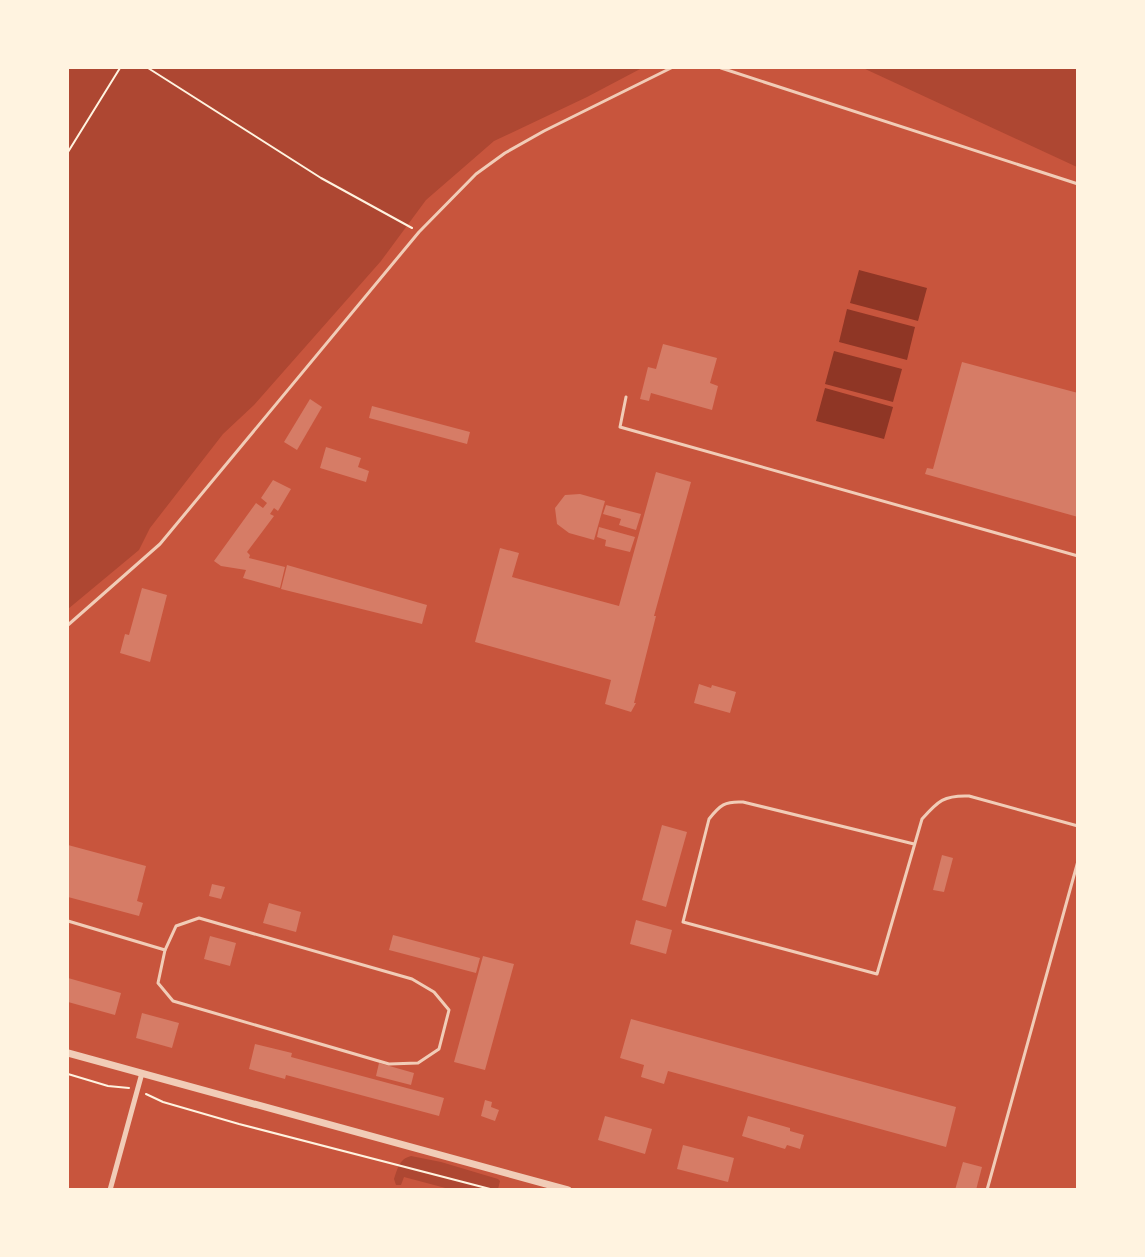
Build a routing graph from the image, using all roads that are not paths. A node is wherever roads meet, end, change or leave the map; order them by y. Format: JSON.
{"nodes":[{"id":1,"x":671,"y":68,"type":"edge"},
{"id":2,"x":721,"y":68,"type":"edge"},
{"id":3,"x":1077,"y":184,"type":"edge"},
{"id":4,"x":627,"y":397,"type":"dead end"},
{"id":5,"x":1077,"y":556,"type":"edge"},
{"id":6,"x":68,"y":625,"type":"edge"},
{"id":7,"x":1077,"y":826,"type":"edge"},
{"id":8,"x":914,"y":844,"type":"junction"},
{"id":9,"x":1077,"y":861,"type":"edge"},
{"id":10,"x":68,"y":921,"type":"edge"},
{"id":11,"x":165,"y":950,"type":"junction"},
{"id":12,"x":68,"y":1053,"type":"edge"},
{"id":13,"x":142,"y":1073,"type":"junction"},
{"id":14,"x":110,"y":1190,"type":"edge"},
{"id":15,"x":568,"y":1190,"type":"edge"},
{"id":16,"x":987,"y":1190,"type":"edge"}],
"edges":[{"from":1,"to":6,"type":"lane"},
{"from":2,"to":3,"type":"lane"},
{"from":4,"to":5,"type":"lane"},
{"from":7,"to":8,"type":"lane"},
{"from":8,"to":8,"type":"lane"},
{"from":9,"to":16,"type":"lane"},
{"from":10,"to":11,"type":"lane"},
{"from":11,"to":11,"type":"lane"},
{"from":12,"to":13,"type":"street"},
{"from":13,"to":14,"type":"street"},
{"from":13,"to":15,"type":"street"}]}
